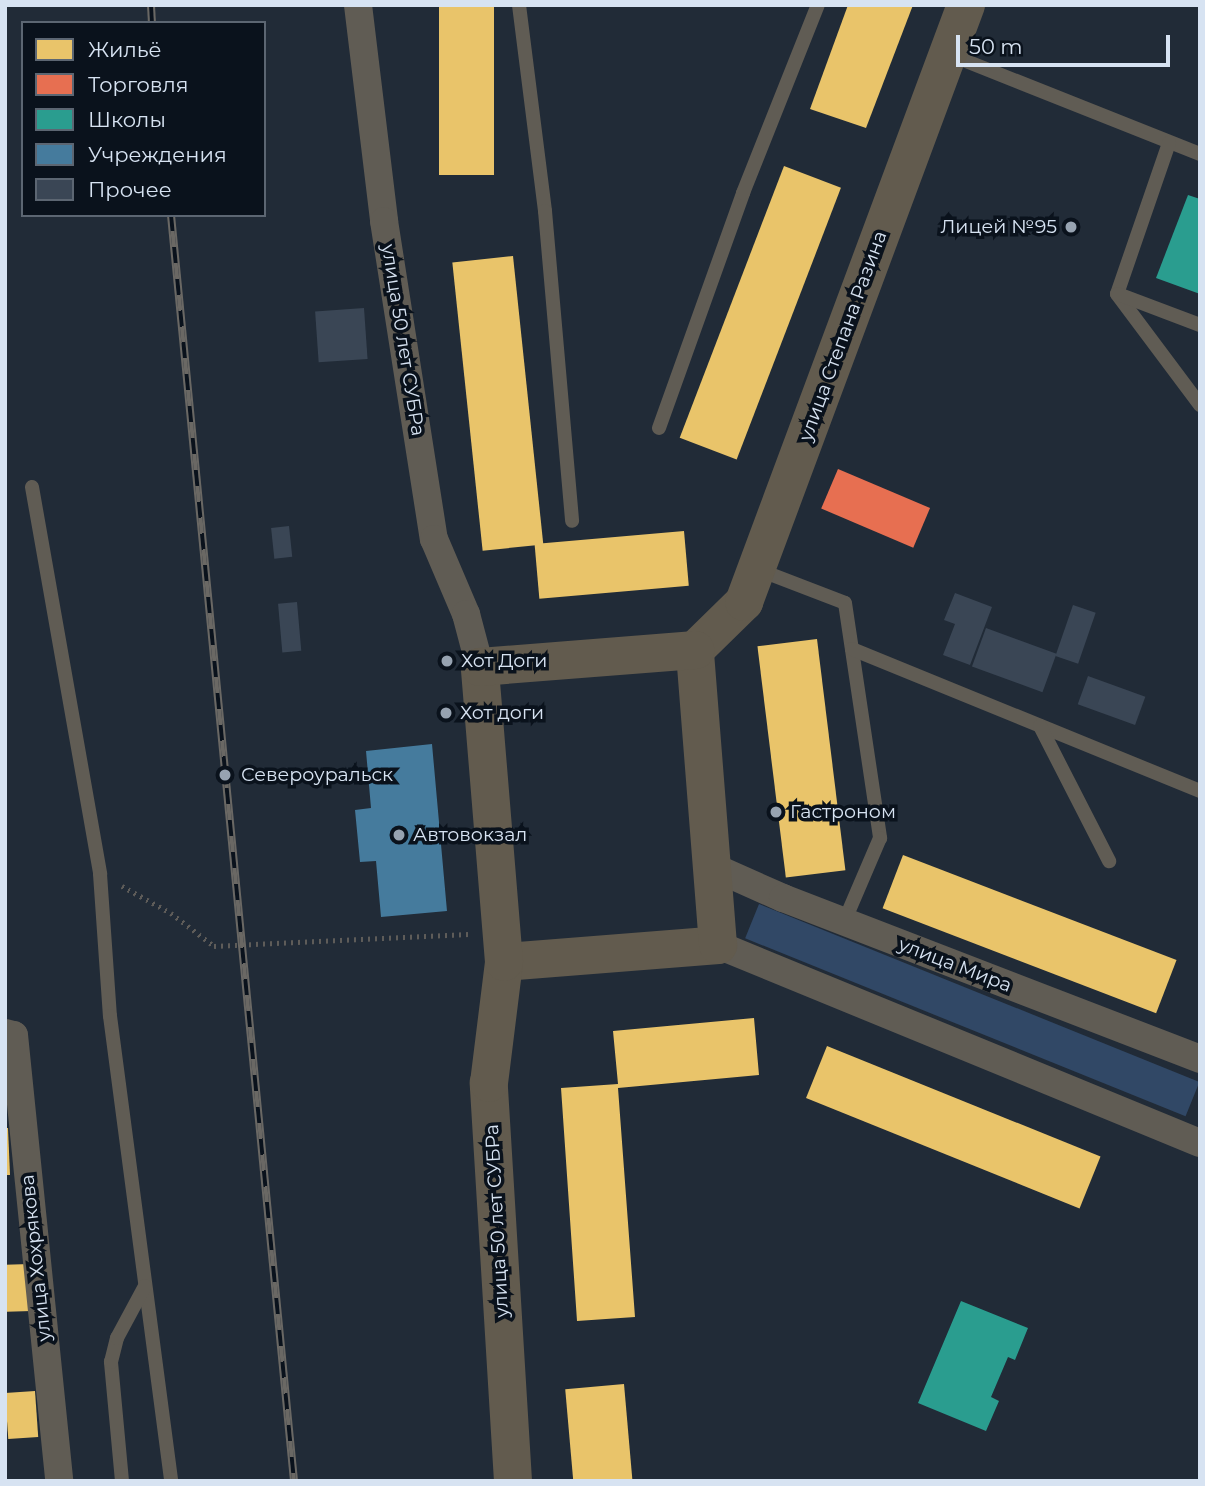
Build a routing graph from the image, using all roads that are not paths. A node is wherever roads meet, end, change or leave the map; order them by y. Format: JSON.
{"nodes":[{"id":1,"x":358,"y":5,"type":"edge"},
{"id":2,"x":519,"y":5,"type":"edge"},
{"id":3,"x":818,"y":5,"type":"edge"},
{"id":4,"x":966,"y":5,"type":"edge"},
{"id":5,"x":947,"y":54,"type":"junction"},
{"id":6,"x":1169,"y":143,"type":"junction"},
{"id":7,"x":1200,"y":154,"type":"edge"},
{"id":8,"x":1117,"y":294,"type":"junction"},
{"id":9,"x":1200,"y":325,"type":"edge"},
{"id":10,"x":1200,"y":405,"type":"edge"},
{"id":11,"x":659,"y":429,"type":"dead end"},
{"id":12,"x":32,"y":487,"type":"dead end"},
{"id":13,"x":572,"y":521,"type":"dead end"},
{"id":14,"x":756,"y":569,"type":"junction"},
{"id":15,"x":852,"y":649,"type":"junction"},
{"id":16,"x":695,"y":650,"type":"junction"},
{"id":17,"x":480,"y":667,"type":"junction"},
{"id":18,"x":1040,"y":726,"type":"junction"},
{"id":19,"x":1200,"y":791,"type":"edge"},
{"id":20,"x":1109,"y":861,"type":"dead end"},
{"id":21,"x":711,"y":866,"type":"junction"},
{"id":22,"x":845,"y":922,"type":"junction"},
{"id":23,"x":718,"y":945,"type":"junction"},
{"id":24,"x":502,"y":947,"type":"junction"},
{"id":25,"x":9,"y":1034,"type":"edge"},
{"id":26,"x":1200,"y":1059,"type":"edge"},
{"id":27,"x":1200,"y":1143,"type":"edge"},
{"id":28,"x":145,"y":1286,"type":"junction"},
{"id":29,"x":59,"y":1481,"type":"edge"},
{"id":30,"x":122,"y":1481,"type":"edge"},
{"id":31,"x":171,"y":1481,"type":"edge"},
{"id":32,"x":513,"y":1481,"type":"edge"}],
"edges":[{"from":1,"to":17,"type":"street","name":"улица 50 лет СУБРа"},
{"from":2,"to":13,"type":"lane"},
{"from":3,"to":11,"type":"lane"},
{"from":4,"to":5,"type":"street","name":"улица Степана Разина"},
{"from":5,"to":6,"type":"lane"},
{"from":5,"to":14,"type":"street","name":"улица Степана Разина"},
{"from":6,"to":7,"type":"lane"},
{"from":6,"to":8,"type":"lane"},
{"from":8,"to":9,"type":"lane"},
{"from":8,"to":10,"type":"lane"},
{"from":12,"to":28,"type":"lane"},
{"from":14,"to":15,"type":"lane"},
{"from":14,"to":16,"type":"street","name":"улица Степана Разина"},
{"from":15,"to":18,"type":"lane"},
{"from":15,"to":22,"type":"lane"},
{"from":16,"to":17,"type":"street"},
{"from":16,"to":21,"type":"street"},
{"from":17,"to":24,"type":"street","name":"улица 50 лет СУБРа"},
{"from":18,"to":19,"type":"lane"},
{"from":18,"to":20,"type":"lane"},
{"from":21,"to":22,"type":"street","name":"улица Мира"},
{"from":21,"to":23,"type":"street"},
{"from":22,"to":26,"type":"street","name":"улица Мира"},
{"from":23,"to":24,"type":"street"},
{"from":23,"to":27,"type":"street"},
{"from":24,"to":32,"type":"street","name":"улица 50 лет СУБРа"},
{"from":25,"to":29,"type":"street","name":"улица Хохрякова"},
{"from":28,"to":30,"type":"lane"},
{"from":28,"to":31,"type":"lane"}]}
